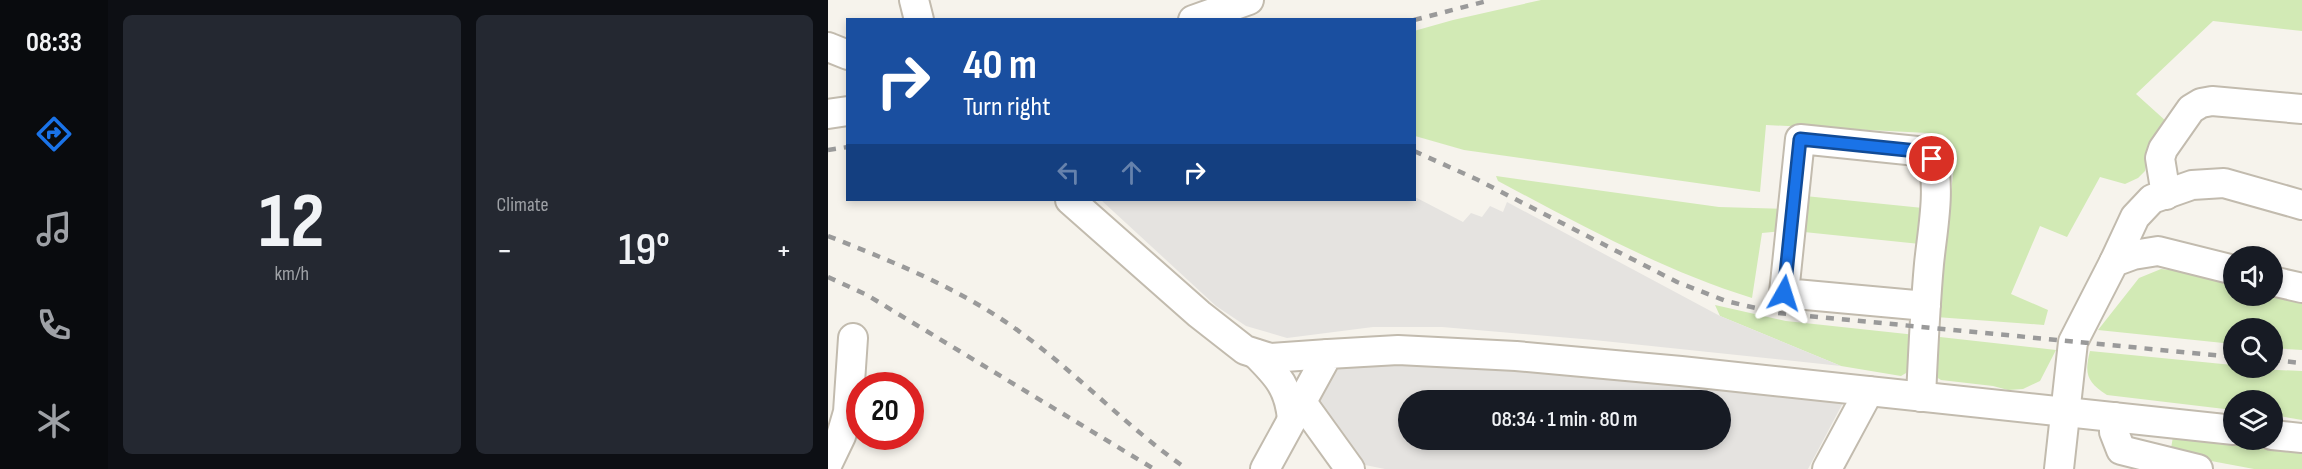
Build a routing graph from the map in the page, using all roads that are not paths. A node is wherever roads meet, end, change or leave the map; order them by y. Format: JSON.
{"nodes":[{"id":1,"x":914,"y":0,"type":"edge"},
{"id":2,"x":1249,"y":0,"type":"edge"},
{"id":3,"x":918,"y":18,"type":"edge"},
{"id":4,"x":1199,"y":18,"type":"edge"},
{"id":5,"x":828,"y":47,"type":"edge"},
{"id":6,"x":846,"y":54,"type":"edge"},
{"id":7,"x":2302,"y":109,"type":"edge"},
{"id":8,"x":846,"y":111,"type":"edge"},
{"id":9,"x":828,"y":114,"type":"edge"},
{"id":10,"x":2166,"y":195,"type":"junction"},
{"id":11,"x":1071,"y":201,"type":"edge"},
{"id":12,"x":2302,"y":205,"type":"edge"},
{"id":13,"x":2114,"y":262,"type":"junction"},
{"id":14,"x":2223,"y":267,"type":"edge"},
{"id":15,"x":2283,"y":284,"type":"edge"},
{"id":16,"x":2302,"y":288,"type":"edge"},
{"id":17,"x":1926,"y":306,"type":"junction"},
{"id":18,"x":853,"y":338,"type":"dead end"},
{"id":19,"x":1256,"y":354,"type":"junction"},
{"id":20,"x":1328,"y":354,"type":"junction"},
{"id":21,"x":1869,"y":391,"type":"junction"},
{"id":22,"x":1921,"y":397,"type":"junction"},
{"id":23,"x":1296,"y":410,"type":"junction"},
{"id":24,"x":2064,"y":412,"type":"junction"},
{"id":25,"x":2114,"y":417,"type":"junction"},
{"id":26,"x":2223,"y":429,"type":"edge"},
{"id":27,"x":2283,"y":436,"type":"edge"},
{"id":28,"x":2302,"y":438,"type":"edge"},
{"id":29,"x":828,"y":463,"type":"edge"},
{"id":30,"x":1265,"y":469,"type":"edge"},
{"id":31,"x":1350,"y":469,"type":"edge"},
{"id":32,"x":1827,"y":469,"type":"edge"},
{"id":33,"x":2059,"y":469,"type":"edge"},
{"id":34,"x":2198,"y":469,"type":"edge"}],
"edges":[{"from":1,"to":3,"type":"lane"},
{"from":2,"to":4,"type":"lane"},
{"from":5,"to":6,"type":"lane"},
{"from":7,"to":10,"type":"lane"},
{"from":8,"to":9,"type":"lane"},
{"from":10,"to":12,"type":"lane"},
{"from":10,"to":13,"type":"lane"},
{"from":11,"to":19,"type":"lane"},
{"from":13,"to":14,"type":"lane"},
{"from":13,"to":24,"type":"lane"},
{"from":15,"to":16,"type":"lane"},
{"from":17,"to":17,"type":"lane"},
{"from":17,"to":22,"type":"lane"},
{"from":18,"to":29,"type":"lane"},
{"from":19,"to":20,"type":"lane"},
{"from":19,"to":23,"type":"lane"},
{"from":20,"to":21,"type":"lane"},
{"from":20,"to":23,"type":"lane"},
{"from":21,"to":22,"type":"lane"},
{"from":21,"to":32,"type":"lane"},
{"from":22,"to":24,"type":"lane"},
{"from":23,"to":30,"type":"lane"},
{"from":23,"to":31,"type":"lane"},
{"from":24,"to":25,"type":"lane"},
{"from":24,"to":33,"type":"lane"},
{"from":25,"to":26,"type":"lane"},
{"from":25,"to":34,"type":"lane"},
{"from":27,"to":28,"type":"lane"}]}
